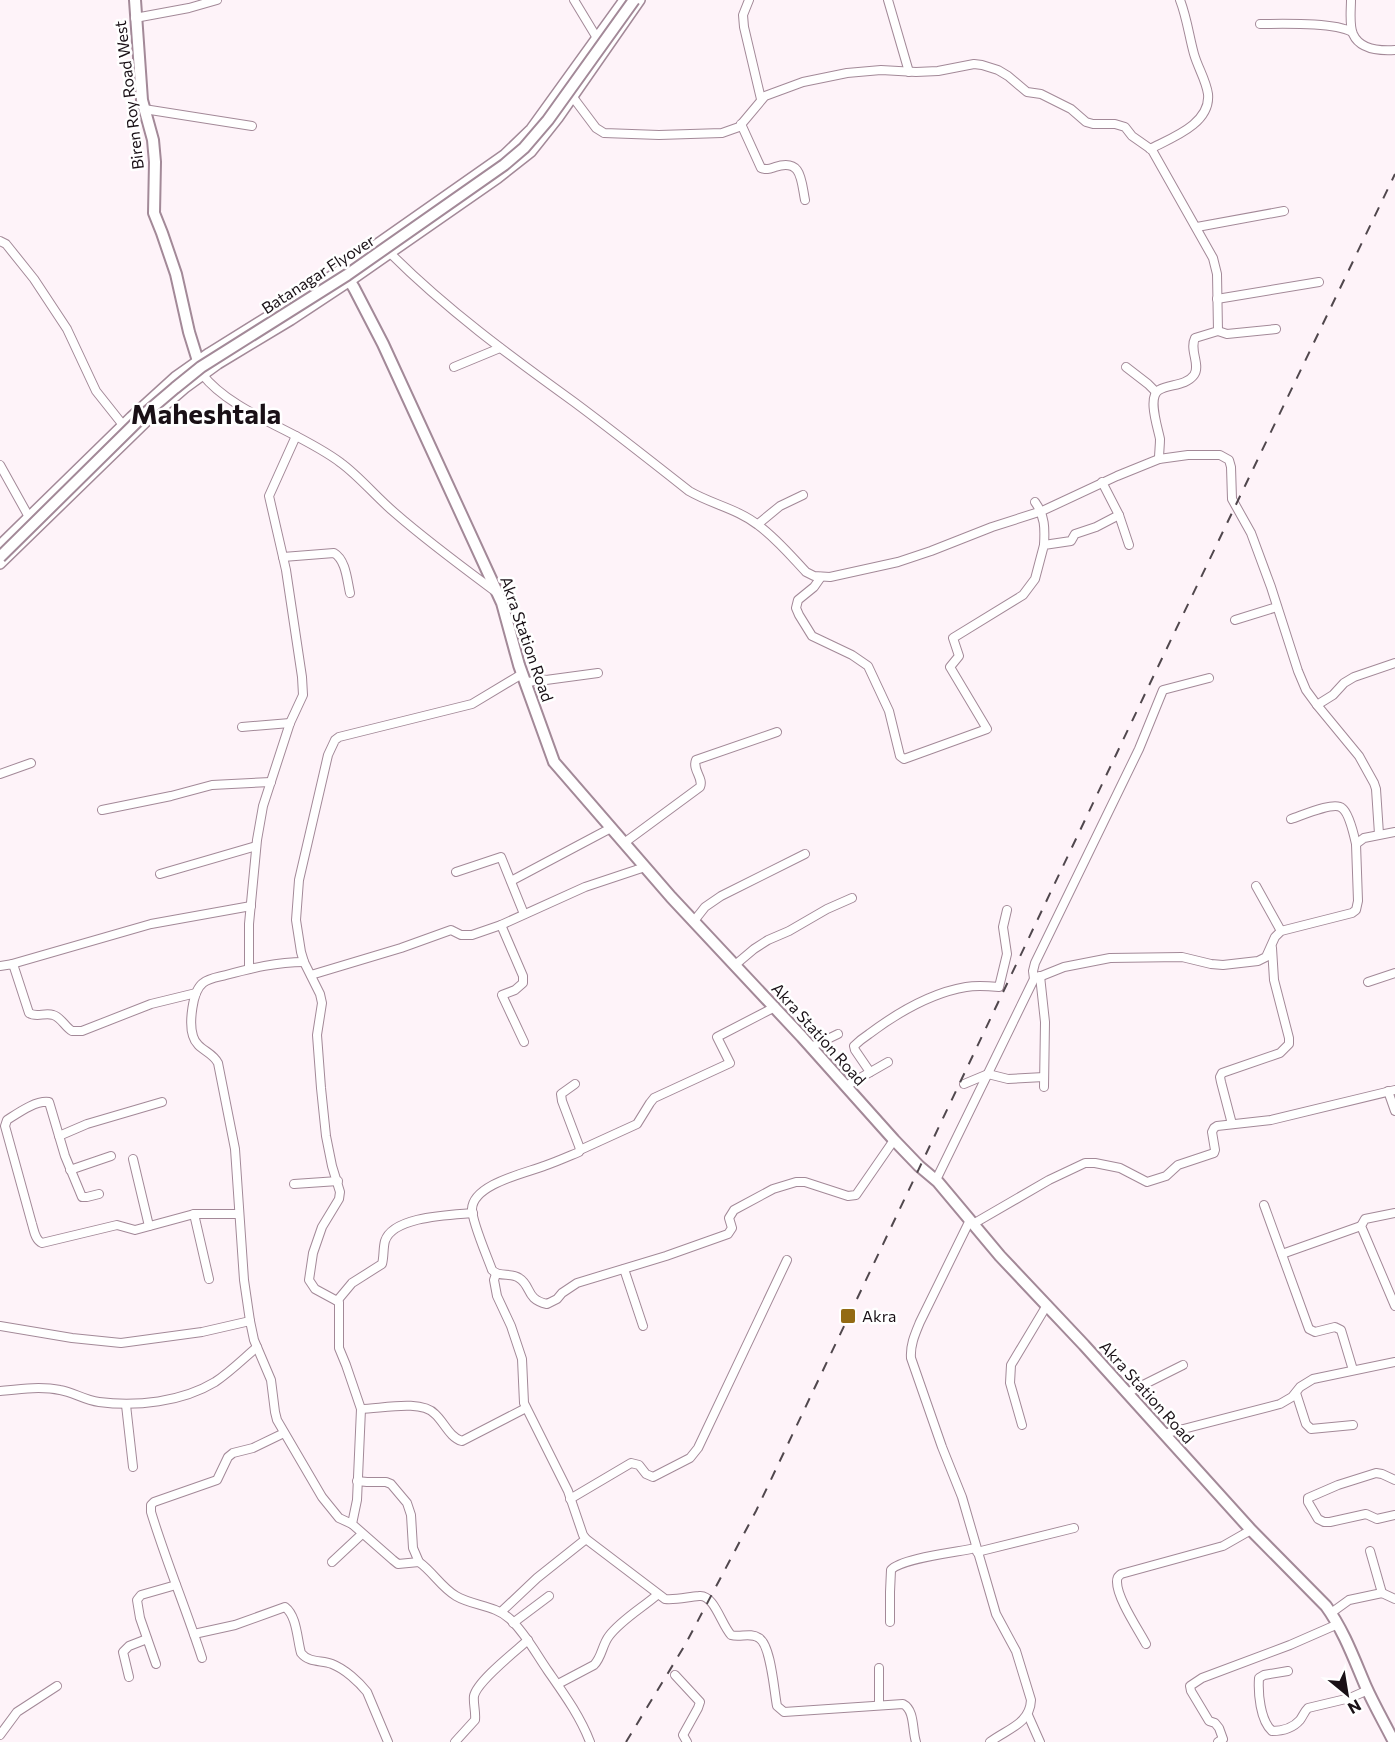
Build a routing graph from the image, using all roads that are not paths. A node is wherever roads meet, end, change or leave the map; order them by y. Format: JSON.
{"nodes":[{"id":1,"x":135,"y":0,"type":"edge"},
{"id":2,"x":218,"y":0,"type":"edge"},
{"id":3,"x":574,"y":0,"type":"edge"},
{"id":4,"x":624,"y":0,"type":"edge"},
{"id":5,"x":634,"y":0,"type":"edge"},
{"id":6,"x":640,"y":0,"type":"edge"},
{"id":7,"x":749,"y":0,"type":"edge"},
{"id":8,"x":888,"y":0,"type":"edge"},
{"id":9,"x":1180,"y":0,"type":"edge"},
{"id":10,"x":1351,"y":0,"type":"edge"},
{"id":11,"x":135,"y":18,"type":"junction"},
{"id":12,"x":1260,"y":24,"type":"dead end"},
{"id":13,"x":1352,"y":32,"type":"junction"},
{"id":14,"x":597,"y":38,"type":"junction"},
{"id":15,"x":1395,"y":50,"type":"edge"},
{"id":16,"x":909,"y":72,"type":"junction"},
{"id":17,"x":572,"y":96,"type":"junction"},
{"id":18,"x":761,"y":99,"type":"junction"},
{"id":19,"x":144,"y":109,"type":"junction"},
{"id":20,"x":741,"y":124,"type":"junction"},
{"id":21,"x":252,"y":126,"type":"dead end"},
{"id":22,"x":1150,"y":149,"type":"junction"},
{"id":23,"x":805,"y":200,"type":"dead end"},
{"id":24,"x":1284,"y":211,"type":"dead end"},
{"id":25,"x":1197,"y":228,"type":"junction"},
{"id":26,"x":0,"y":241,"type":"edge"},
{"id":27,"x":372,"y":248,"type":"junction"},
{"id":28,"x":390,"y":253,"type":"junction"},
{"id":29,"x":381,"y":260,"type":"junction"},
{"id":30,"x":342,"y":269,"type":"junction"},
{"id":31,"x":350,"y":281,"type":"junction"},
{"id":32,"x":1319,"y":282,"type":"dead end"},
{"id":33,"x":1217,"y":299,"type":"junction"},
{"id":34,"x":1276,"y":329,"type":"dead end"},
{"id":35,"x":1218,"y":331,"type":"junction"},
{"id":36,"x":500,"y":348,"type":"junction"},
{"id":37,"x":198,"y":361,"type":"junction"},
{"id":38,"x":454,"y":367,"type":"dead end"},
{"id":39,"x":1126,"y":367,"type":"dead end"},
{"id":40,"x":202,"y":374,"type":"junction"},
{"id":41,"x":1156,"y":392,"type":"junction"},
{"id":42,"x":123,"y":425,"type":"junction"},
{"id":43,"x":296,"y":436,"type":"junction"},
{"id":44,"x":1159,"y":459,"type":"junction"},
{"id":45,"x":0,"y":465,"type":"edge"},
{"id":46,"x":1102,"y":482,"type":"junction"},
{"id":47,"x":803,"y":495,"type":"dead end"},
{"id":48,"x":1035,"y":501,"type":"dead end"},
{"id":49,"x":1041,"y":511,"type":"junction"},
{"id":50,"x":1119,"y":515,"type":"junction"},
{"id":51,"x":29,"y":517,"type":"junction"},
{"id":52,"x":758,"y":524,"type":"junction"},
{"id":53,"x":0,"y":545,"type":"edge"},
{"id":54,"x":1044,"y":545,"type":"junction"},
{"id":55,"x":1129,"y":545,"type":"dead end"},
{"id":56,"x":0,"y":557,"type":"edge"},
{"id":57,"x":283,"y":557,"type":"junction"},
{"id":58,"x":0,"y":564,"type":"edge"},
{"id":59,"x":821,"y":577,"type":"junction"},
{"id":60,"x":350,"y":593,"type":"dead end"},
{"id":61,"x":497,"y":593,"type":"junction"},
{"id":62,"x":1277,"y":607,"type":"junction"},
{"id":63,"x":1235,"y":620,"type":"dead end"},
{"id":64,"x":1395,"y":663,"type":"edge"},
{"id":65,"x":598,"y":673,"type":"dead end"},
{"id":66,"x":524,"y":678,"type":"junction"},
{"id":67,"x":1209,"y":678,"type":"dead end"},
{"id":68,"x":1317,"y":705,"type":"junction"},
{"id":69,"x":290,"y":723,"type":"junction"},
{"id":70,"x":242,"y":728,"type":"dead end"},
{"id":71,"x":777,"y":732,"type":"dead end"},
{"id":72,"x":31,"y":764,"type":"dead end"},
{"id":73,"x":0,"y":774,"type":"edge"},
{"id":74,"x":271,"y":782,"type":"junction"},
{"id":75,"x":102,"y":810,"type":"dead end"},
{"id":76,"x":1292,"y":819,"type":"dead end"},
{"id":77,"x":611,"y":828,"type":"junction"},
{"id":78,"x":1395,"y":832,"type":"edge"},
{"id":79,"x":1379,"y":834,"type":"junction"},
{"id":80,"x":624,"y":843,"type":"junction"},
{"id":81,"x":1356,"y":844,"type":"junction"},
{"id":82,"x":256,"y":846,"type":"junction"},
{"id":83,"x":805,"y":854,"type":"dead end"},
{"id":84,"x":645,"y":867,"type":"junction"},
{"id":85,"x":456,"y":872,"type":"dead end"},
{"id":86,"x":160,"y":874,"type":"dead end"},
{"id":87,"x":511,"y":881,"type":"junction"},
{"id":88,"x":1256,"y":886,"type":"dead end"},
{"id":89,"x":852,"y":898,"type":"dead end"},
{"id":90,"x":251,"y":906,"type":"junction"},
{"id":91,"x":1007,"y":910,"type":"dead end"},
{"id":92,"x":524,"y":914,"type":"junction"},
{"id":93,"x":694,"y":921,"type":"junction"},
{"id":94,"x":501,"y":925,"type":"junction"},
{"id":95,"x":1281,"y":932,"type":"junction"},
{"id":96,"x":1272,"y":946,"type":"junction"},
{"id":97,"x":304,"y":963,"type":"junction"},
{"id":98,"x":12,"y":964,"type":"junction"},
{"id":99,"x":735,"y":965,"type":"junction"},
{"id":100,"x":0,"y":966,"type":"edge"},
{"id":101,"x":249,"y":969,"type":"junction"},
{"id":102,"x":1395,"y":973,"type":"edge"},
{"id":103,"x":311,"y":975,"type":"junction"},
{"id":104,"x":1037,"y":977,"type":"junction"},
{"id":105,"x":1368,"y":982,"type":"dead end"},
{"id":106,"x":196,"y":993,"type":"junction"},
{"id":107,"x":775,"y":1007,"type":"junction"},
{"id":108,"x":838,"y":1034,"type":"dead end"},
{"id":109,"x":524,"y":1042,"type":"dead end"},
{"id":110,"x":811,"y":1047,"type":"junction"},
{"id":111,"x":888,"y":1062,"type":"dead end"},
{"id":112,"x":870,"y":1072,"type":"junction"},
{"id":113,"x":988,"y":1074,"type":"junction"},
{"id":114,"x":1044,"y":1077,"type":"junction"},
{"id":115,"x":575,"y":1084,"type":"dead end"},
{"id":116,"x":964,"y":1084,"type":"dead end"},
{"id":117,"x":846,"y":1086,"type":"junction"},
{"id":118,"x":1044,"y":1088,"type":"dead end"},
{"id":119,"x":1392,"y":1090,"type":"edge"},
{"id":120,"x":162,"y":1102,"type":"dead end"},
{"id":121,"x":1395,"y":1111,"type":"edge"},
{"id":122,"x":1232,"y":1124,"type":"junction"},
{"id":123,"x":59,"y":1137,"type":"junction"},
{"id":124,"x":894,"y":1140,"type":"junction"},
{"id":125,"x":580,"y":1150,"type":"junction"},
{"id":126,"x":111,"y":1156,"type":"dead end"},
{"id":127,"x":133,"y":1160,"type":"dead end"},
{"id":128,"x":70,"y":1170,"type":"junction"},
{"id":129,"x":936,"y":1180,"type":"junction"},
{"id":130,"x":338,"y":1181,"type":"junction"},
{"id":131,"x":294,"y":1184,"type":"dead end"},
{"id":132,"x":99,"y":1194,"type":"dead end"},
{"id":133,"x":1264,"y":1205,"type":"dead end"},
{"id":134,"x":473,"y":1213,"type":"junction"},
{"id":135,"x":1395,"y":1213,"type":"edge"},
{"id":136,"x":194,"y":1214,"type":"junction"},
{"id":137,"x":239,"y":1214,"type":"junction"},
{"id":138,"x":971,"y":1222,"type":"junction"},
{"id":139,"x":150,"y":1226,"type":"junction"},
{"id":140,"x":1361,"y":1226,"type":"junction"},
{"id":141,"x":1282,"y":1254,"type":"junction"},
{"id":142,"x":788,"y":1260,"type":"dead end"},
{"id":143,"x":624,"y":1269,"type":"junction"},
{"id":144,"x":496,"y":1274,"type":"junction"},
{"id":145,"x":209,"y":1279,"type":"dead end"},
{"id":146,"x":337,"y":1301,"type":"junction"},
{"id":147,"x":1047,"y":1305,"type":"junction"},
{"id":148,"x":1395,"y":1306,"type":"edge"},
{"id":149,"x":250,"y":1321,"type":"junction"},
{"id":150,"x":0,"y":1326,"type":"edge"},
{"id":151,"x":643,"y":1326,"type":"dead end"},
{"id":152,"x":257,"y":1347,"type":"junction"},
{"id":153,"x":1395,"y":1362,"type":"edge"},
{"id":154,"x":1183,"y":1365,"type":"dead end"},
{"id":155,"x":1353,"y":1370,"type":"junction"},
{"id":156,"x":0,"y":1391,"type":"edge"},
{"id":157,"x":1127,"y":1393,"type":"junction"},
{"id":158,"x":1296,"y":1393,"type":"junction"},
{"id":159,"x":126,"y":1405,"type":"junction"},
{"id":160,"x":526,"y":1408,"type":"junction"},
{"id":161,"x":361,"y":1409,"type":"junction"},
{"id":162,"x":1022,"y":1425,"type":"dead end"},
{"id":163,"x":1353,"y":1425,"type":"dead end"},
{"id":164,"x":284,"y":1433,"type":"junction"},
{"id":165,"x":1164,"y":1434,"type":"junction"},
{"id":166,"x":133,"y":1467,"type":"dead end"},
{"id":167,"x":1395,"y":1480,"type":"edge"},
{"id":168,"x":357,"y":1481,"type":"junction"},
{"id":169,"x":570,"y":1499,"type":"junction"},
{"id":170,"x":1395,"y":1515,"type":"edge"},
{"id":171,"x":352,"y":1524,"type":"junction"},
{"id":172,"x":1074,"y":1528,"type":"dead end"},
{"id":173,"x":1251,"y":1530,"type":"junction"},
{"id":174,"x":362,"y":1534,"type":"junction"},
{"id":175,"x":586,"y":1539,"type":"junction"},
{"id":176,"x":976,"y":1550,"type":"junction"},
{"id":177,"x":1370,"y":1551,"type":"dead end"},
{"id":178,"x":332,"y":1562,"type":"dead end"},
{"id":179,"x":419,"y":1562,"type":"junction"},
{"id":180,"x":176,"y":1585,"type":"junction"},
{"id":181,"x":1382,"y":1593,"type":"junction"},
{"id":182,"x":657,"y":1595,"type":"junction"},
{"id":183,"x":549,"y":1596,"type":"dead end"},
{"id":184,"x":1395,"y":1599,"type":"edge"},
{"id":185,"x":501,"y":1612,"type":"junction"},
{"id":186,"x":1331,"y":1613,"type":"junction"},
{"id":187,"x":890,"y":1622,"type":"dead end"},
{"id":188,"x":513,"y":1623,"type":"junction"},
{"id":189,"x":1338,"y":1624,"type":"junction"},
{"id":190,"x":194,"y":1634,"type":"junction"},
{"id":191,"x":147,"y":1639,"type":"junction"},
{"id":192,"x":528,"y":1640,"type":"junction"},
{"id":193,"x":1146,"y":1644,"type":"dead end"},
{"id":194,"x":202,"y":1658,"type":"dead end"},
{"id":195,"x":156,"y":1664,"type":"dead end"},
{"id":196,"x":879,"y":1668,"type":"dead end"},
{"id":197,"x":1288,"y":1671,"type":"dead end"},
{"id":198,"x":675,"y":1675,"type":"dead end"},
{"id":199,"x":129,"y":1677,"type":"dead end"},
{"id":200,"x":558,"y":1684,"type":"junction"},
{"id":201,"x":57,"y":1686,"type":"dead end"},
{"id":202,"x":1368,"y":1690,"type":"junction"},
{"id":203,"x":879,"y":1705,"type":"junction"},
{"id":204,"x":1028,"y":1715,"type":"junction"},
{"id":205,"x":0,"y":1735,"type":"edge"},
{"id":206,"x":388,"y":1742,"type":"edge"},
{"id":207,"x":455,"y":1742,"type":"edge"},
{"id":208,"x":590,"y":1742,"type":"edge"},
{"id":209,"x":687,"y":1742,"type":"edge"},
{"id":210,"x":916,"y":1742,"type":"edge"},
{"id":211,"x":990,"y":1742,"type":"edge"},
{"id":212,"x":1040,"y":1742,"type":"edge"},
{"id":213,"x":1218,"y":1742,"type":"edge"},
{"id":214,"x":1394,"y":1742,"type":"edge"}],
"edges":[{"from":1,"to":11,"type":"main road","name":"Biren Roy Road West"},
{"from":2,"to":11,"type":"street"},
{"from":3,"to":14,"type":"street"},
{"from":4,"to":14,"type":"street"},
{"from":5,"to":56,"type":"main road","name":"Batanagar Flyover","bridge":true},
{"from":6,"to":17,"type":"street"},
{"from":7,"to":18,"type":"street"},
{"from":8,"to":16,"type":"street"},
{"from":9,"to":22,"type":"street"},
{"from":10,"to":13,"type":"street"},
{"from":11,"to":19,"type":"main road","name":"Biren Roy Road West"},
{"from":12,"to":13,"type":"street"},
{"from":13,"to":15,"type":"street"},
{"from":14,"to":27,"type":"street"},
{"from":16,"to":18,"type":"street"},
{"from":16,"to":22,"type":"street"},
{"from":17,"to":20,"type":"street"},
{"from":17,"to":28,"type":"street"},
{"from":18,"to":20,"type":"street"},
{"from":19,"to":21,"type":"street"},
{"from":19,"to":37,"type":"main road","name":"Biren Roy Road West"},
{"from":20,"to":23,"type":"street"},
{"from":22,"to":25,"type":"street"},
{"from":24,"to":25,"type":"street"},
{"from":25,"to":33,"type":"street"},
{"from":26,"to":42,"type":"street"},
{"from":27,"to":29,"type":"street"},
{"from":27,"to":30,"type":"street"},
{"from":28,"to":29,"type":"street"},
{"from":28,"to":36,"type":"street"},
{"from":29,"to":31,"type":"street"},
{"from":30,"to":31,"type":"main road","name":"Akra Station Road"},
{"from":30,"to":37,"type":"street"},
{"from":31,"to":40,"type":"street"},
{"from":31,"to":61,"type":"main road","name":"Akra Station Road"},
{"from":32,"to":33,"type":"street"},
{"from":33,"to":35,"type":"street"},
{"from":34,"to":35,"type":"street"},
{"from":35,"to":41,"type":"street"},
{"from":36,"to":38,"type":"street"},
{"from":36,"to":52,"type":"street"},
{"from":37,"to":40,"type":"main road","name":"Biren Roy Road West"},
{"from":37,"to":42,"type":"street"},
{"from":39,"to":41,"type":"street"},
{"from":40,"to":43,"type":"street"},
{"from":40,"to":58,"type":"street"},
{"from":41,"to":44,"type":"street"},
{"from":42,"to":51,"type":"street"},
{"from":43,"to":57,"type":"street"},
{"from":43,"to":61,"type":"street"},
{"from":44,"to":46,"type":"street"},
{"from":44,"to":62,"type":"street"},
{"from":45,"to":51,"type":"street"},
{"from":46,"to":49,"type":"street"},
{"from":46,"to":50,"type":"street"},
{"from":47,"to":52,"type":"street"},
{"from":48,"to":49,"type":"street"},
{"from":49,"to":54,"type":"street"},
{"from":49,"to":59,"type":"street"},
{"from":50,"to":54,"type":"street"},
{"from":50,"to":55,"type":"street"},
{"from":51,"to":53,"type":"street"},
{"from":52,"to":59,"type":"street"},
{"from":54,"to":59,"type":"street"},
{"from":57,"to":60,"type":"street"},
{"from":57,"to":69,"type":"street"},
{"from":61,"to":66,"type":"main road","name":"Akra Station Road"},
{"from":62,"to":63,"type":"street"},
{"from":62,"to":68,"type":"street"},
{"from":64,"to":68,"type":"street"},
{"from":65,"to":66,"type":"street"},
{"from":66,"to":77,"type":"main road","name":"Akra Station Road"},
{"from":66,"to":97,"type":"street"},
{"from":67,"to":104,"type":"street"},
{"from":68,"to":79,"type":"street"},
{"from":69,"to":70,"type":"street"},
{"from":69,"to":74,"type":"street"},
{"from":71,"to":80,"type":"street"},
{"from":72,"to":73,"type":"street"},
{"from":74,"to":75,"type":"street"},
{"from":74,"to":82,"type":"street"},
{"from":76,"to":81,"type":"street"},
{"from":77,"to":80,"type":"main road","name":"Akra Station Road"},
{"from":77,"to":87,"type":"street"},
{"from":78,"to":79,"type":"street"},
{"from":79,"to":81,"type":"street"},
{"from":80,"to":84,"type":"main road","name":"Akra Station Road"},
{"from":81,"to":95,"type":"street"},
{"from":82,"to":86,"type":"street"},
{"from":82,"to":90,"type":"street"},
{"from":83,"to":93,"type":"street"},
{"from":84,"to":92,"type":"street"},
{"from":84,"to":93,"type":"main road","name":"Akra Station Road"},
{"from":85,"to":87,"type":"street"},
{"from":87,"to":92,"type":"street"},
{"from":88,"to":95,"type":"street"},
{"from":89,"to":99,"type":"street"},
{"from":90,"to":98,"type":"street"},
{"from":90,"to":101,"type":"street"},
{"from":91,"to":112,"type":"street"},
{"from":92,"to":94,"type":"street"},
{"from":93,"to":99,"type":"main road","name":"Akra Station Road"},
{"from":94,"to":103,"type":"street"},
{"from":94,"to":109,"type":"street"},
{"from":95,"to":96,"type":"street"},
{"from":96,"to":104,"type":"street"},
{"from":96,"to":122,"type":"street"},
{"from":97,"to":101,"type":"street"},
{"from":97,"to":103,"type":"street"},
{"from":98,"to":100,"type":"street"},
{"from":98,"to":106,"type":"street"},
{"from":99,"to":107,"type":"main road","name":"Akra Station Road"},
{"from":101,"to":106,"type":"street"},
{"from":102,"to":105,"type":"street"},
{"from":103,"to":130,"type":"street"},
{"from":104,"to":113,"type":"street"},
{"from":104,"to":114,"type":"street"},
{"from":106,"to":137,"type":"street"},
{"from":107,"to":110,"type":"main road","name":"Akra Station Road"},
{"from":107,"to":125,"type":"street"},
{"from":108,"to":110,"type":"street"},
{"from":110,"to":117,"type":"main road","name":"Akra Station Road"},
{"from":111,"to":112,"type":"street"},
{"from":112,"to":117,"type":"street"},
{"from":113,"to":114,"type":"street"},
{"from":113,"to":116,"type":"street"},
{"from":113,"to":129,"type":"street"},
{"from":114,"to":118,"type":"street"},
{"from":115,"to":125,"type":"street"},
{"from":117,"to":124,"type":"main road","name":"Akra Station Road"},
{"from":119,"to":121,"type":"street"},
{"from":119,"to":122,"type":"street"},
{"from":120,"to":123,"type":"street"},
{"from":122,"to":138,"type":"street"},
{"from":123,"to":128,"type":"street"},
{"from":123,"to":139,"type":"street"},
{"from":124,"to":129,"type":"main road","name":"Akra Station Road"},
{"from":124,"to":143,"type":"street"},
{"from":125,"to":134,"type":"street"},
{"from":126,"to":128,"type":"street"},
{"from":127,"to":139,"type":"street"},
{"from":128,"to":132,"type":"street"},
{"from":129,"to":138,"type":"main road","name":"Akra Station Road"},
{"from":130,"to":131,"type":"street"},
{"from":130,"to":146,"type":"street"},
{"from":133,"to":141,"type":"street"},
{"from":134,"to":144,"type":"street"},
{"from":134,"to":146,"type":"street"},
{"from":135,"to":140,"type":"street"},
{"from":136,"to":137,"type":"street"},
{"from":136,"to":139,"type":"street"},
{"from":136,"to":145,"type":"street"},
{"from":137,"to":149,"type":"street"},
{"from":138,"to":147,"type":"main road","name":"Akra Station Road"},
{"from":138,"to":176,"type":"street"},
{"from":140,"to":141,"type":"street"},
{"from":140,"to":148,"type":"street"},
{"from":141,"to":155,"type":"street"},
{"from":142,"to":169,"type":"street"},
{"from":143,"to":144,"type":"street"},
{"from":143,"to":151,"type":"street"},
{"from":144,"to":160,"type":"street"},
{"from":146,"to":161,"type":"street"},
{"from":147,"to":157,"type":"main road","name":"Akra Station Road"},
{"from":147,"to":162,"type":"street"},
{"from":149,"to":150,"type":"street"},
{"from":149,"to":152,"type":"street"},
{"from":152,"to":159,"type":"street"},
{"from":152,"to":164,"type":"street"},
{"from":153,"to":155,"type":"street"},
{"from":154,"to":157,"type":"street"},
{"from":155,"to":158,"type":"street"},
{"from":156,"to":159,"type":"street"},
{"from":157,"to":165,"type":"main road","name":"Akra Station Road"},
{"from":158,"to":163,"type":"street"},
{"from":158,"to":165,"type":"street"},
{"from":159,"to":166,"type":"street"},
{"from":160,"to":161,"type":"street"},
{"from":160,"to":169,"type":"street"},
{"from":161,"to":168,"type":"street"},
{"from":164,"to":171,"type":"street"},
{"from":164,"to":180,"type":"street"},
{"from":165,"to":173,"type":"main road","name":"Akra Station Road"},
{"from":167,"to":170,"type":"street"},
{"from":168,"to":171,"type":"street"},
{"from":168,"to":179,"type":"street"},
{"from":169,"to":175,"type":"street"},
{"from":171,"to":174,"type":"street"},
{"from":172,"to":176,"type":"street"},
{"from":173,"to":186,"type":"main road","name":"Akra Station Road"},
{"from":173,"to":193,"type":"street"},
{"from":174,"to":178,"type":"street"},
{"from":174,"to":179,"type":"street"},
{"from":175,"to":182,"type":"street"},
{"from":175,"to":185,"type":"street"},
{"from":176,"to":187,"type":"street"},
{"from":176,"to":204,"type":"street"},
{"from":177,"to":181,"type":"street"},
{"from":179,"to":185,"type":"street"},
{"from":180,"to":190,"type":"street"},
{"from":180,"to":191,"type":"street"},
{"from":181,"to":184,"type":"street"},
{"from":181,"to":186,"type":"street"},
{"from":182,"to":200,"type":"street"},
{"from":182,"to":203,"type":"street"},
{"from":183,"to":188,"type":"street"},
{"from":185,"to":188,"type":"street"},
{"from":186,"to":189,"type":"main road","name":"Akra Station Road"},
{"from":188,"to":192,"type":"street"},
{"from":189,"to":202,"type":"main road","name":"Akra Station Road"},
{"from":189,"to":213,"type":"street"},
{"from":190,"to":194,"type":"street"},
{"from":190,"to":206,"type":"street"},
{"from":191,"to":195,"type":"street"},
{"from":191,"to":199,"type":"street"},
{"from":192,"to":200,"type":"street"},
{"from":192,"to":207,"type":"street"},
{"from":196,"to":203,"type":"street"},
{"from":197,"to":202,"type":"street"},
{"from":198,"to":209,"type":"street"},
{"from":200,"to":208,"type":"street"},
{"from":201,"to":205,"type":"street"},
{"from":202,"to":214,"type":"main road","name":"Akra Station Road"},
{"from":203,"to":210,"type":"street"},
{"from":204,"to":211,"type":"street"},
{"from":204,"to":212,"type":"street"}]}
